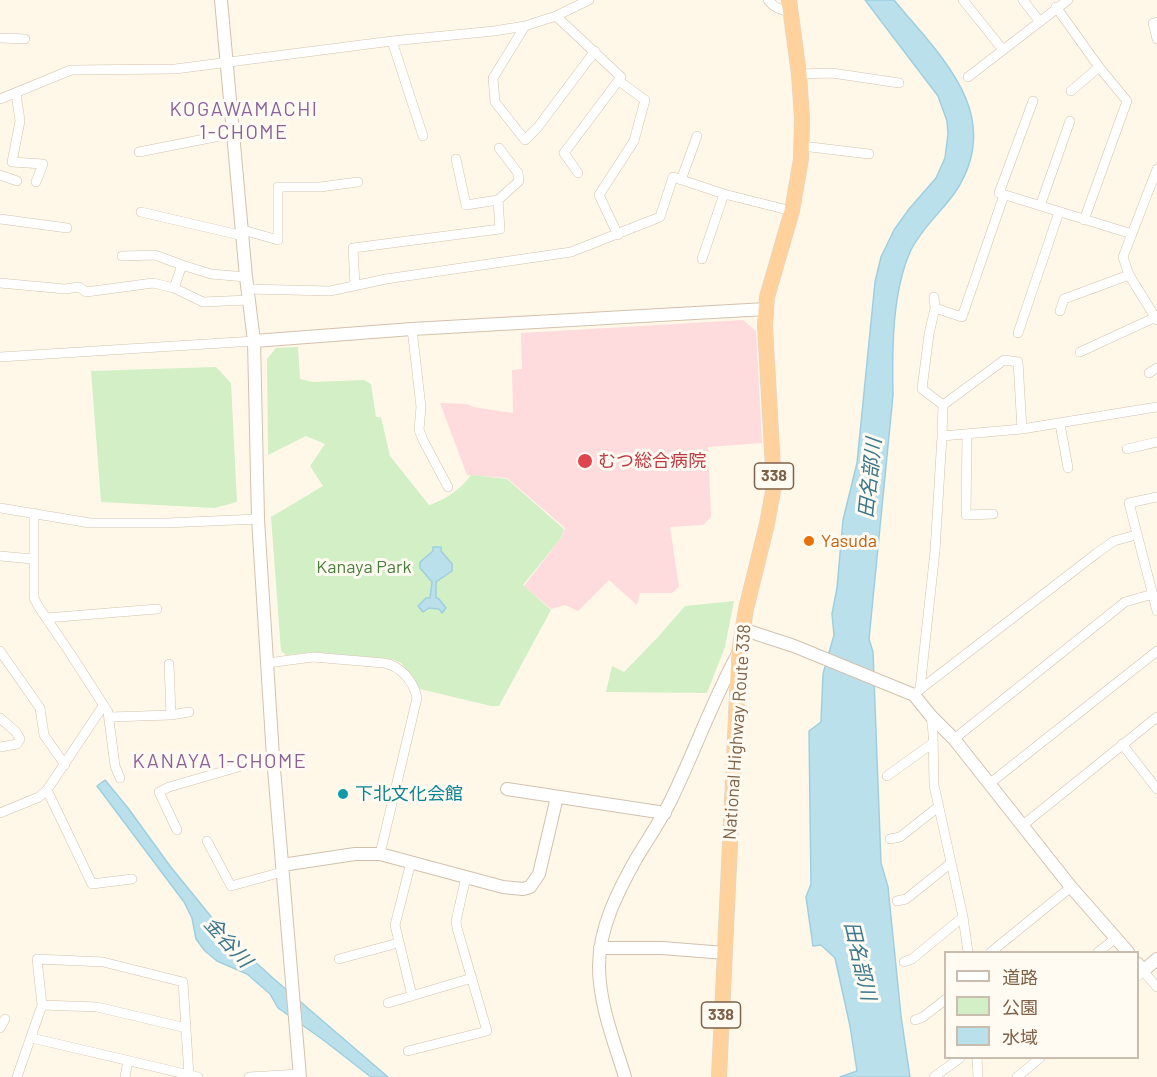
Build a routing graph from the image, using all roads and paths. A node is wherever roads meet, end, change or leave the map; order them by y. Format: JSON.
{"nodes":[{"id":1,"x":221,"y":0,"type":"edge"},
{"id":2,"x":589,"y":0,"type":"edge"},
{"id":3,"x":768,"y":0,"type":"edge"},
{"id":4,"x":963,"y":0,"type":"edge"},
{"id":5,"x":1023,"y":0,"type":"edge"},
{"id":6,"x":1068,"y":0,"type":"edge"},
{"id":7,"x":789,"y":6,"type":"edge"},
{"id":8,"x":1056,"y":7,"type":"junction"},
{"id":9,"x":556,"y":16,"type":"junction"},
{"id":10,"x":1040,"y":22,"type":"junction"},
{"id":11,"x":1157,"y":22,"type":"edge"},
{"id":12,"x":525,"y":26,"type":"junction"},
{"id":13,"x":0,"y":38,"type":"edge"},
{"id":14,"x":25,"y":39,"type":"dead end"},
{"id":15,"x":1157,"y":39,"type":"edge"},
{"id":16,"x":392,"y":41,"type":"junction"},
{"id":17,"x":1003,"y":50,"type":"junction"},
{"id":18,"x":595,"y":51,"type":"junction"},
{"id":19,"x":228,"y":62,"type":"junction"},
{"id":20,"x":1099,"y":67,"type":"junction"},
{"id":21,"x":799,"y":74,"type":"junction"},
{"id":22,"x":968,"y":77,"type":"dead end"},
{"id":23,"x":619,"y":81,"type":"junction"},
{"id":24,"x":899,"y":83,"type":"dead end"},
{"id":25,"x":1071,"y":92,"type":"dead end"},
{"id":26,"x":16,"y":93,"type":"junction"},
{"id":27,"x":0,"y":99,"type":"edge"},
{"id":28,"x":1033,"y":101,"type":"dead end"},
{"id":29,"x":1070,"y":121,"type":"dead end"},
{"id":30,"x":235,"y":133,"type":"junction"},
{"id":31,"x":423,"y":136,"type":"dead end"},
{"id":32,"x":697,"y":136,"type":"dead end"},
{"id":33,"x":802,"y":146,"type":"junction"},
{"id":34,"x":499,"y":148,"type":"dead end"},
{"id":35,"x":139,"y":152,"type":"dead end"},
{"id":36,"x":869,"y":154,"type":"dead end"},
{"id":37,"x":456,"y":159,"type":"dead end"},
{"id":38,"x":1157,"y":169,"type":"edge"},
{"id":39,"x":578,"y":172,"type":"dead end"},
{"id":40,"x":0,"y":175,"type":"edge"},
{"id":41,"x":681,"y":180,"type":"junction"},
{"id":42,"x":17,"y":182,"type":"dead end"},
{"id":43,"x":36,"y":182,"type":"dead end"},
{"id":44,"x":358,"y":182,"type":"dead end"},
{"id":45,"x":724,"y":194,"type":"junction"},
{"id":46,"x":1004,"y":195,"type":"junction"},
{"id":47,"x":498,"y":200,"type":"junction"},
{"id":48,"x":1040,"y":206,"type":"junction"},
{"id":49,"x":792,"y":211,"type":"junction"},
{"id":50,"x":141,"y":212,"type":"dead end"},
{"id":51,"x":1059,"y":212,"type":"junction"},
{"id":52,"x":0,"y":219,"type":"edge"},
{"id":53,"x":1084,"y":220,"type":"junction"},
{"id":54,"x":67,"y":228,"type":"dead end"},
{"id":55,"x":243,"y":233,"type":"junction"},
{"id":56,"x":1132,"y":234,"type":"junction"},
{"id":57,"x":618,"y":235,"type":"junction"},
{"id":58,"x":122,"y":256,"type":"dead end"},
{"id":59,"x":702,"y":259,"type":"dead end"},
{"id":60,"x":182,"y":265,"type":"junction"},
{"id":61,"x":1129,"y":275,"type":"junction"},
{"id":62,"x":0,"y":283,"type":"edge"},
{"id":63,"x":355,"y":286,"type":"junction"},
{"id":64,"x":174,"y":288,"type":"junction"},
{"id":65,"x":248,"y":289,"type":"junction"},
{"id":66,"x":934,"y":297,"type":"dead end"},
{"id":67,"x":935,"y":308,"type":"junction"},
{"id":68,"x":766,"y":309,"type":"junction"},
{"id":69,"x":1060,"y":311,"type":"dead end"},
{"id":70,"x":1156,"y":318,"type":"edge"},
{"id":71,"x":412,"y":329,"type":"junction"},
{"id":72,"x":1018,"y":333,"type":"dead end"},
{"id":73,"x":255,"y":341,"type":"junction"},
{"id":74,"x":1080,"y":352,"type":"dead end"},
{"id":75,"x":0,"y":357,"type":"edge"},
{"id":76,"x":943,"y":405,"type":"junction"},
{"id":77,"x":1157,"y":407,"type":"edge"},
{"id":78,"x":1060,"y":424,"type":"junction"},
{"id":79,"x":1022,"y":429,"type":"junction"},
{"id":80,"x":966,"y":435,"type":"junction"},
{"id":81,"x":942,"y":436,"type":"junction"},
{"id":82,"x":1157,"y":442,"type":"edge"},
{"id":83,"x":1126,"y":450,"type":"dead end"},
{"id":84,"x":1068,"y":468,"type":"dead end"},
{"id":85,"x":448,"y":487,"type":"dead end"},
{"id":86,"x":1157,"y":497,"type":"edge"},
{"id":87,"x":0,"y":508,"type":"edge"},
{"id":88,"x":34,"y":513,"type":"junction"},
{"id":89,"x":993,"y":514,"type":"dead end"},
{"id":90,"x":258,"y":519,"type":"junction"},
{"id":91,"x":1136,"y":535,"type":"junction"},
{"id":92,"x":0,"y":556,"type":"edge"},
{"id":93,"x":33,"y":559,"type":"junction"},
{"id":94,"x":1153,"y":594,"type":"junction"},
{"id":95,"x":157,"y":609,"type":"dead end"},
{"id":96,"x":1157,"y":611,"type":"edge"},
{"id":97,"x":46,"y":618,"type":"junction"},
{"id":98,"x":742,"y":629,"type":"junction"},
{"id":99,"x":0,"y":651,"type":"edge"},
{"id":100,"x":1157,"y":651,"type":"edge"},
{"id":101,"x":739,"y":653,"type":"junction"},
{"id":102,"x":267,"y":663,"type":"junction"},
{"id":103,"x":169,"y":664,"type":"dead end"},
{"id":104,"x":917,"y":692,"type":"junction"},
{"id":105,"x":103,"y":706,"type":"junction"},
{"id":106,"x":189,"y":712,"type":"dead end"},
{"id":107,"x":171,"y":715,"type":"junction"},
{"id":108,"x":931,"y":716,"type":"junction"},
{"id":109,"x":110,"y":717,"type":"junction"},
{"id":110,"x":1157,"y":717,"type":"edge"},
{"id":111,"x":0,"y":718,"type":"edge"},
{"id":112,"x":954,"y":739,"type":"junction"},
{"id":113,"x":933,"y":743,"type":"junction"},
{"id":114,"x":1122,"y":744,"type":"junction"},
{"id":115,"x":0,"y":747,"type":"edge"},
{"id":116,"x":273,"y":757,"type":"junction"},
{"id":117,"x":65,"y":765,"type":"junction"},
{"id":118,"x":887,"y":776,"type":"dead end"},
{"id":119,"x":120,"y":778,"type":"dead end"},
{"id":120,"x":989,"y":784,"type":"junction"},
{"id":121,"x":507,"y":789,"type":"dead end"},
{"id":122,"x":1157,"y":789,"type":"edge"},
{"id":123,"x":47,"y":790,"type":"junction"},
{"id":124,"x":557,"y":797,"type":"junction"},
{"id":125,"x":938,"y":807,"type":"junction"},
{"id":126,"x":0,"y":809,"type":"edge"},
{"id":127,"x":664,"y":813,"type":"junction"},
{"id":128,"x":1023,"y":825,"type":"junction"},
{"id":129,"x":177,"y":830,"type":"dead end"},
{"id":130,"x":890,"y":839,"type":"dead end"},
{"id":131,"x":207,"y":841,"type":"dead end"},
{"id":132,"x":380,"y":854,"type":"junction"},
{"id":133,"x":411,"y":862,"type":"junction"},
{"id":134,"x":951,"y":863,"type":"junction"},
{"id":135,"x":282,"y":869,"type":"junction"},
{"id":136,"x":466,"y":878,"type":"junction"},
{"id":137,"x":132,"y":879,"type":"dead end"},
{"id":138,"x":1071,"y":887,"type":"junction"},
{"id":139,"x":897,"y":901,"type":"dead end"},
{"id":140,"x":963,"y":917,"type":"junction"},
{"id":141,"x":1116,"y":938,"type":"junction"},
{"id":142,"x":399,"y":943,"type":"junction"},
{"id":143,"x":600,"y":948,"type":"junction"},
{"id":144,"x":968,"y":951,"type":"edge"},
{"id":145,"x":992,"y":951,"type":"edge"},
{"id":146,"x":1099,"y":951,"type":"edge"},
{"id":147,"x":1127,"y":951,"type":"edge"},
{"id":148,"x":725,"y":953,"type":"junction"},
{"id":149,"x":339,"y":959,"type":"dead end"},
{"id":150,"x":1157,"y":959,"type":"edge"},
{"id":151,"x":903,"y":962,"type":"dead end"},
{"id":152,"x":1139,"y":970,"type":"edge"},
{"id":153,"x":472,"y":978,"type":"junction"},
{"id":154,"x":1157,"y":987,"type":"edge"},
{"id":155,"x":412,"y":996,"type":"junction"},
{"id":156,"x":944,"y":1000,"type":"edge"},
{"id":157,"x":388,"y":1003,"type":"dead end"},
{"id":158,"x":42,"y":1005,"type":"junction"},
{"id":159,"x":915,"y":1020,"type":"dead end"},
{"id":160,"x":186,"y":1028,"type":"junction"},
{"id":161,"x":32,"y":1038,"type":"junction"},
{"id":162,"x":408,"y":1051,"type":"dead end"},
{"id":163,"x":959,"y":1059,"type":"edge"},
{"id":164,"x":977,"y":1059,"type":"edge"},
{"id":165,"x":1039,"y":1059,"type":"edge"},
{"id":166,"x":128,"y":1062,"type":"junction"},
{"id":167,"x":300,"y":1075,"type":"edge"},
{"id":168,"x":193,"y":1076,"type":"edge"},
{"id":169,"x":17,"y":1077,"type":"edge"},
{"id":170,"x":125,"y":1077,"type":"edge"},
{"id":171,"x":249,"y":1077,"type":"edge"},
{"id":172,"x":625,"y":1077,"type":"edge"},
{"id":173,"x":719,"y":1077,"type":"edge"},
{"id":174,"x":934,"y":1077,"type":"edge"},
{"id":175,"x":978,"y":1077,"type":"edge"},
{"id":176,"x":1017,"y":1077,"type":"edge"}],
"edges":[{"from":1,"to":19,"type":"street"},
{"from":2,"to":9,"type":"street"},
{"from":3,"to":7,"type":"street"},
{"from":4,"to":17,"type":"street"},
{"from":5,"to":10,"type":"street"},
{"from":6,"to":8,"type":"street"},
{"from":7,"to":21,"type":"highway","name":"National Highway Route 338","number":"338"},
{"from":8,"to":10,"type":"street"},
{"from":8,"to":20,"type":"street"},
{"from":9,"to":12,"type":"street"},
{"from":9,"to":18,"type":"street"},
{"from":10,"to":17,"type":"street"},
{"from":11,"to":15,"type":"street"},
{"from":12,"to":16,"type":"street"},
{"from":12,"to":18,"type":"street"},
{"from":13,"to":14,"type":"street"},
{"from":16,"to":19,"type":"street"},
{"from":16,"to":31,"type":"street"},
{"from":17,"to":22,"type":"street"},
{"from":18,"to":23,"type":"street"},
{"from":19,"to":26,"type":"street"},
{"from":19,"to":30,"type":"street"},
{"from":20,"to":25,"type":"street"},
{"from":20,"to":53,"type":"street"},
{"from":21,"to":24,"type":"street"},
{"from":21,"to":33,"type":"highway","name":"National Highway Route 338","number":"338"},
{"from":23,"to":39,"type":"street"},
{"from":23,"to":57,"type":"street"},
{"from":26,"to":27,"type":"street"},
{"from":26,"to":43,"type":"street"},
{"from":28,"to":46,"type":"street"},
{"from":29,"to":48,"type":"street"},
{"from":30,"to":35,"type":"street"},
{"from":30,"to":55,"type":"street"},
{"from":32,"to":41,"type":"street"},
{"from":33,"to":36,"type":"street"},
{"from":33,"to":49,"type":"highway","name":"National Highway Route 338","number":"338"},
{"from":34,"to":47,"type":"street"},
{"from":37,"to":47,"type":"street"},
{"from":38,"to":56,"type":"street"},
{"from":40,"to":42,"type":"street"},
{"from":41,"to":45,"type":"street"},
{"from":41,"to":57,"type":"street"},
{"from":44,"to":55,"type":"street"},
{"from":45,"to":49,"type":"street"},
{"from":45,"to":59,"type":"street"},
{"from":46,"to":48,"type":"street"},
{"from":46,"to":67,"type":"street"},
{"from":47,"to":63,"type":"street"},
{"from":48,"to":51,"type":"street"},
{"from":49,"to":68,"type":"highway","name":"National Highway Route 338","number":"338"},
{"from":50,"to":55,"type":"street"},
{"from":51,"to":53,"type":"street"},
{"from":51,"to":72,"type":"street"},
{"from":52,"to":54,"type":"street"},
{"from":53,"to":56,"type":"street"},
{"from":55,"to":65,"type":"street"},
{"from":56,"to":61,"type":"street"},
{"from":57,"to":63,"type":"street"},
{"from":58,"to":60,"type":"street"},
{"from":60,"to":64,"type":"street"},
{"from":60,"to":65,"type":"street"},
{"from":61,"to":69,"type":"street"},
{"from":61,"to":70,"type":"street"},
{"from":62,"to":64,"type":"street"},
{"from":63,"to":65,"type":"street"},
{"from":64,"to":65,"type":"street"},
{"from":65,"to":73,"type":"street"},
{"from":66,"to":67,"type":"street"},
{"from":67,"to":76,"type":"street"},
{"from":68,"to":71,"type":"street"},
{"from":68,"to":98,"type":"highway","name":"National Highway Route 338","number":"338"},
{"from":70,"to":74,"type":"street"},
{"from":71,"to":73,"type":"street"},
{"from":71,"to":85,"type":"street"},
{"from":73,"to":75,"type":"street"},
{"from":73,"to":90,"type":"street"},
{"from":76,"to":79,"type":"street"},
{"from":76,"to":81,"type":"street"},
{"from":77,"to":78,"type":"street"},
{"from":78,"to":79,"type":"street"},
{"from":78,"to":84,"type":"street"},
{"from":79,"to":80,"type":"street"},
{"from":80,"to":81,"type":"street"},
{"from":80,"to":89,"type":"street"},
{"from":81,"to":104,"type":"street"},
{"from":82,"to":83,"type":"street"},
{"from":86,"to":91,"type":"street"},
{"from":87,"to":88,"type":"street"},
{"from":88,"to":90,"type":"street"},
{"from":88,"to":93,"type":"street"},
{"from":90,"to":102,"type":"street"},
{"from":91,"to":94,"type":"street"},
{"from":91,"to":104,"type":"street"},
{"from":92,"to":93,"type":"street"},
{"from":93,"to":97,"type":"street"},
{"from":94,"to":96,"type":"street"},
{"from":94,"to":112,"type":"street"},
{"from":95,"to":97,"type":"street"},
{"from":97,"to":105,"type":"street"},
{"from":98,"to":101,"type":"highway","name":"National Highway Route 338","number":"338"},
{"from":98,"to":104,"type":"street"},
{"from":99,"to":117,"type":"street"},
{"from":100,"to":120,"type":"street"},
{"from":101,"to":127,"type":"street"},
{"from":101,"to":148,"type":"highway","name":"National Highway Route 338","number":"338"},
{"from":102,"to":116,"type":"street"},
{"from":102,"to":132,"type":"street"},
{"from":103,"to":107,"type":"street"},
{"from":104,"to":108,"type":"street"},
{"from":105,"to":109,"type":"street"},
{"from":105,"to":117,"type":"street"},
{"from":106,"to":107,"type":"street"},
{"from":107,"to":109,"type":"street"},
{"from":108,"to":112,"type":"street"},
{"from":108,"to":113,"type":"street"},
{"from":109,"to":119,"type":"street"},
{"from":110,"to":114,"type":"street"},
{"from":111,"to":115,"type":"street"},
{"from":112,"to":120,"type":"street"},
{"from":113,"to":118,"type":"street"},
{"from":113,"to":125,"type":"street"},
{"from":114,"to":122,"type":"street"},
{"from":114,"to":128,"type":"street"},
{"from":116,"to":129,"type":"street"},
{"from":116,"to":135,"type":"street"},
{"from":117,"to":123,"type":"street"},
{"from":120,"to":128,"type":"street"},
{"from":121,"to":124,"type":"street"},
{"from":123,"to":126,"type":"street"},
{"from":123,"to":137,"type":"street"},
{"from":124,"to":127,"type":"street"},
{"from":124,"to":136,"type":"street"},
{"from":125,"to":130,"type":"street"},
{"from":125,"to":134,"type":"street"},
{"from":127,"to":143,"type":"street"},
{"from":128,"to":138,"type":"street"},
{"from":131,"to":135,"type":"street"},
{"from":132,"to":133,"type":"street"},
{"from":132,"to":135,"type":"street"},
{"from":133,"to":136,"type":"street"},
{"from":133,"to":142,"type":"street"},
{"from":134,"to":139,"type":"street"},
{"from":134,"to":140,"type":"street"},
{"from":135,"to":167,"type":"street"},
{"from":136,"to":153,"type":"street"},
{"from":138,"to":141,"type":"street"},
{"from":138,"to":145,"type":"street"},
{"from":140,"to":144,"type":"street"},
{"from":140,"to":151,"type":"street"},
{"from":141,"to":146,"type":"street"},
{"from":141,"to":147,"type":"street"},
{"from":142,"to":149,"type":"street"},
{"from":142,"to":155,"type":"street"},
{"from":143,"to":148,"type":"street"},
{"from":143,"to":172,"type":"street"},
{"from":148,"to":173,"type":"highway","name":"National Highway Route 338","number":"338"},
{"from":150,"to":152,"type":"street"},
{"from":152,"to":154,"type":"street"},
{"from":153,"to":155,"type":"street"},
{"from":153,"to":162,"type":"street"},
{"from":155,"to":157,"type":"street"},
{"from":156,"to":159,"type":"street"},
{"from":158,"to":160,"type":"street"},
{"from":158,"to":160,"type":"street"},
{"from":158,"to":161,"type":"street"},
{"from":160,"to":168,"type":"street"},
{"from":161,"to":166,"type":"street"},
{"from":161,"to":169,"type":"street"},
{"from":163,"to":174,"type":"street"},
{"from":164,"to":175,"type":"street"},
{"from":165,"to":176,"type":"street"},
{"from":166,"to":168,"type":"street"},
{"from":166,"to":170,"type":"street"},
{"from":167,"to":171,"type":"street"}]}
